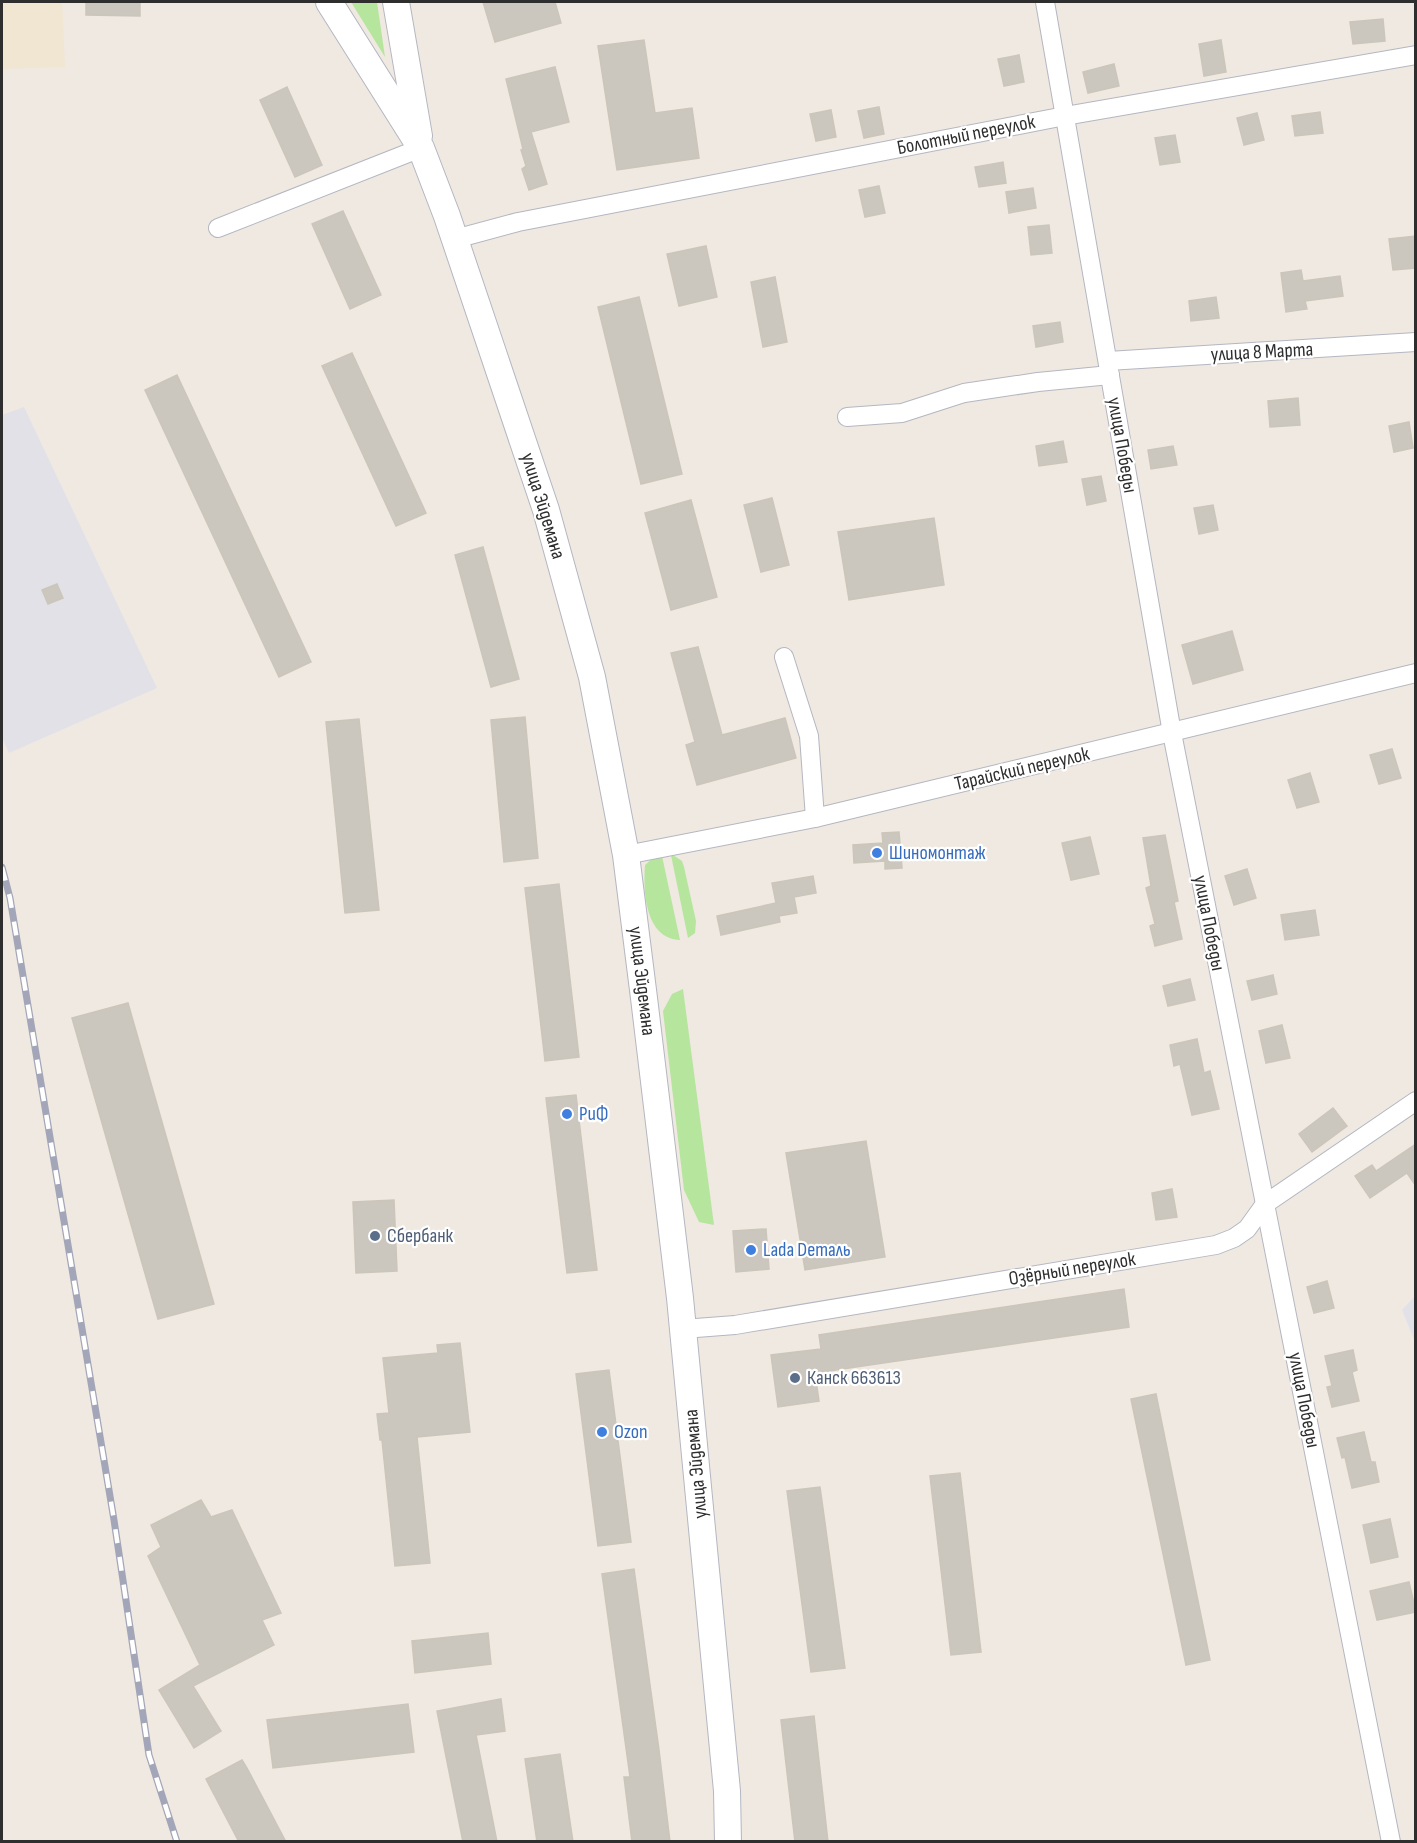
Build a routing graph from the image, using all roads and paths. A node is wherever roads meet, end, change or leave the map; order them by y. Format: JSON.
{"nodes":[{"id":1,"x":329,"y":2,"type":"edge"},
{"id":2,"x":396,"y":2,"type":"edge"},
{"id":3,"x":1044,"y":2,"type":"edge"},
{"id":4,"x":1416,"y":55,"type":"edge"},
{"id":5,"x":1065,"y":116,"type":"junction"},
{"id":6,"x":421,"y":148,"type":"junction"},
{"id":7,"x":218,"y":228,"type":"dead end"},
{"id":8,"x":455,"y":239,"type":"junction"},
{"id":9,"x":1416,"y":342,"type":"edge"},
{"id":10,"x":1109,"y":368,"type":"junction"},
{"id":11,"x":847,"y":417,"type":"dead end"},
{"id":12,"x":784,"y":657,"type":"dead end"},
{"id":13,"x":1416,"y":673,"type":"edge"},
{"id":14,"x":1172,"y":733,"type":"junction"},
{"id":15,"x":815,"y":818,"type":"junction"},
{"id":16,"x":626,"y":855,"type":"junction"},
{"id":17,"x":1416,"y":1101,"type":"edge"},
{"id":18,"x":1265,"y":1204,"type":"junction"},
{"id":19,"x":682,"y":1329,"type":"junction"},
{"id":20,"x":728,"y":1842,"type":"edge"},
{"id":21,"x":1391,"y":1842,"type":"edge"}],
"edges":[{"from":1,"to":6,"type":"main road"},
{"from":2,"to":6,"type":"main road"},
{"from":3,"to":5,"type":"street","name":"улица Победы"},
{"from":4,"to":5,"type":"street","name":"Болотный переулок"},
{"from":5,"to":8,"type":"street","name":"Болотный переулок"},
{"from":5,"to":10,"type":"street","name":"улица Победы"},
{"from":6,"to":7,"type":"street"},
{"from":6,"to":8,"type":"main road","name":"улица Эйдемана"},
{"from":8,"to":16,"type":"main road","name":"улица Эйдемана"},
{"from":9,"to":10,"type":"street","name":"улица 8 Марта"},
{"from":10,"to":11,"type":"street","name":"улица 8 Марта"},
{"from":10,"to":14,"type":"street","name":"улица Победы"},
{"from":12,"to":15,"type":"street"},
{"from":13,"to":14,"type":"street","name":"Тарайский переулок"},
{"from":14,"to":15,"type":"street","name":"Тарайский переулок"},
{"from":14,"to":18,"type":"street","name":"улица Победы"},
{"from":15,"to":16,"type":"street","name":"Тарайский переулок"},
{"from":16,"to":19,"type":"main road","name":"улица Эйдемана"},
{"from":17,"to":18,"type":"street","name":"Озёрный переулок"},
{"from":18,"to":19,"type":"street","name":"Озёрный переулок"},
{"from":18,"to":21,"type":"street","name":"улица Победы"},
{"from":19,"to":20,"type":"main road","name":"улица Эйдемана"}]}
